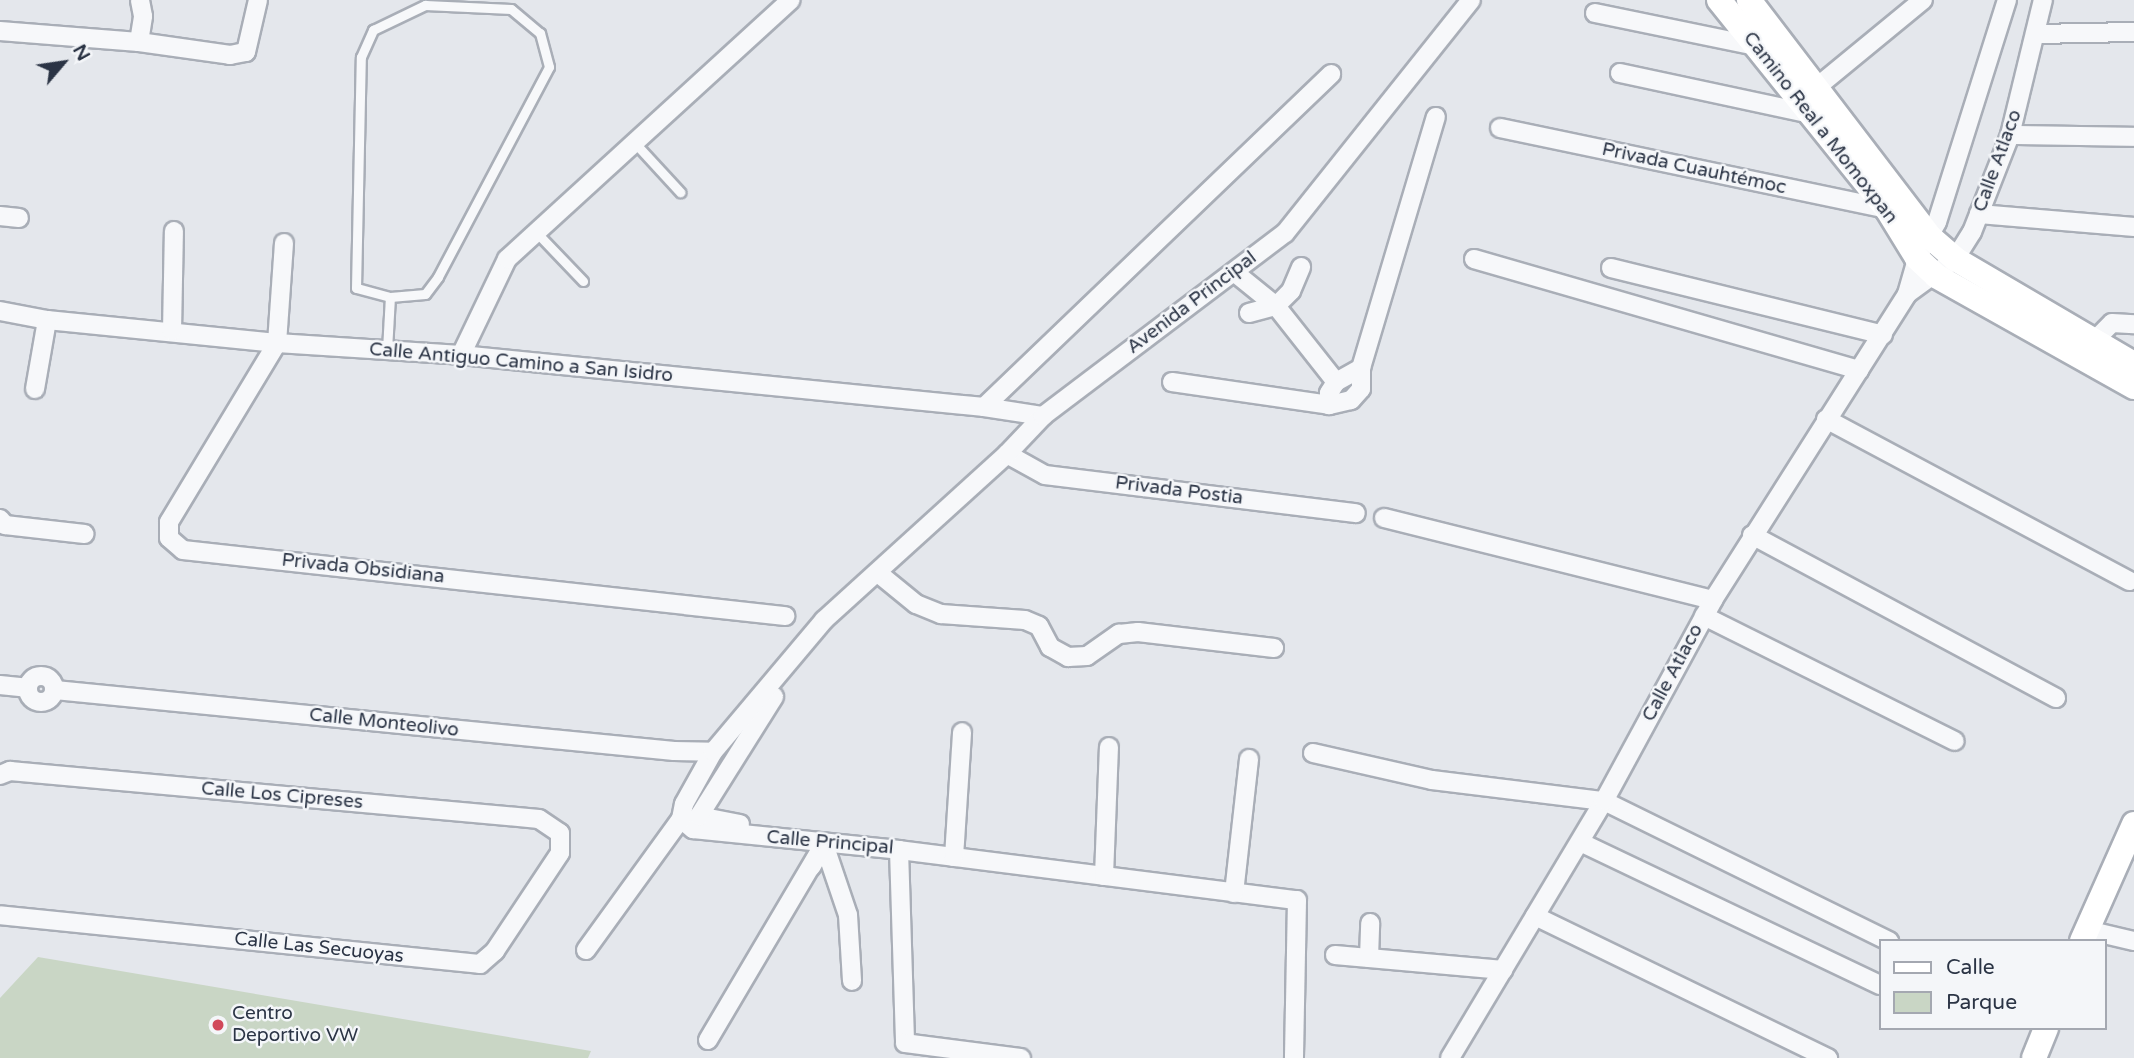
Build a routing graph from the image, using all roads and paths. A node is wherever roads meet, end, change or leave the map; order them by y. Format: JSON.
{"nodes":[{"id":1,"x":140,"y":0,"type":"edge"},
{"id":2,"x":258,"y":0,"type":"edge"},
{"id":3,"x":791,"y":0,"type":"edge"},
{"id":4,"x":1471,"y":0,"type":"edge"},
{"id":5,"x":1719,"y":0,"type":"edge"},
{"id":6,"x":1749,"y":0,"type":"edge"},
{"id":7,"x":1923,"y":0,"type":"edge"},
{"id":8,"x":2007,"y":0,"type":"edge"},
{"id":9,"x":2043,"y":0,"type":"edge"},
{"id":10,"x":1595,"y":13,"type":"dead end"},
{"id":11,"x":0,"y":31,"type":"edge"},
{"id":12,"x":2134,"y":33,"type":"edge"},
{"id":13,"x":2037,"y":34,"type":"junction"},
{"id":14,"x":139,"y":43,"type":"junction"},
{"id":15,"x":1767,"y":48,"type":"junction"},
{"id":16,"x":1620,"y":73,"type":"dead end"},
{"id":17,"x":1331,"y":74,"type":"dead end"},
{"id":18,"x":1817,"y":88,"type":"junction"},
{"id":19,"x":1811,"y":114,"type":"junction"},
{"id":20,"x":1436,"y":117,"type":"dead end"},
{"id":21,"x":1500,"y":128,"type":"dead end"},
{"id":22,"x":2010,"y":135,"type":"junction"},
{"id":23,"x":2134,"y":137,"type":"edge"},
{"id":24,"x":635,"y":143,"type":"junction"},
{"id":25,"x":680,"y":192,"type":"dead end"},
{"id":26,"x":1887,"y":209,"type":"junction"},
{"id":27,"x":1979,"y":214,"type":"junction"},
{"id":28,"x":0,"y":216,"type":"edge"},
{"id":29,"x":19,"y":218,"type":"dead end"},
{"id":30,"x":2134,"y":227,"type":"edge"},
{"id":31,"x":174,"y":231,"type":"dead end"},
{"id":32,"x":536,"y":232,"type":"junction"},
{"id":33,"x":1930,"y":237,"type":"junction"},
{"id":34,"x":284,"y":243,"type":"dead end"},
{"id":35,"x":1917,"y":258,"type":"junction"},
{"id":36,"x":1474,"y":259,"type":"dead end"},
{"id":37,"x":1955,"y":259,"type":"junction"},
{"id":38,"x":1301,"y":267,"type":"dead end"},
{"id":39,"x":1611,"y":268,"type":"dead end"},
{"id":40,"x":1234,"y":272,"type":"junction"},
{"id":41,"x":1936,"y":276,"type":"junction"},
{"id":42,"x":583,"y":281,"type":"dead end"},
{"id":43,"x":1907,"y":294,"type":"junction"},
{"id":44,"x":390,"y":296,"type":"junction"},
{"id":45,"x":1269,"y":302,"type":"junction"},
{"id":46,"x":0,"y":311,"type":"edge"},
{"id":47,"x":1248,"y":313,"type":"dead end"},
{"id":48,"x":47,"y":320,"type":"junction"},
{"id":49,"x":2134,"y":324,"type":"edge"},
{"id":50,"x":172,"y":331,"type":"junction"},
{"id":51,"x":1883,"y":335,"type":"junction"},
{"id":52,"x":277,"y":343,"type":"junction"},
{"id":53,"x":2092,"y":343,"type":"junction"},
{"id":54,"x":387,"y":350,"type":"junction"},
{"id":55,"x":461,"y":355,"type":"junction"},
{"id":56,"x":2134,"y":364,"type":"edge"},
{"id":57,"x":1361,"y":368,"type":"junction"},
{"id":58,"x":1859,"y":370,"type":"junction"},
{"id":59,"x":1172,"y":382,"type":"dead end"},
{"id":60,"x":1336,"y":382,"type":"junction"},
{"id":61,"x":2134,"y":387,"type":"edge"},
{"id":62,"x":35,"y":389,"type":"dead end"},
{"id":63,"x":1329,"y":405,"type":"junction"},
{"id":64,"x":984,"y":407,"type":"junction"},
{"id":65,"x":1042,"y":416,"type":"junction"},
{"id":66,"x":1826,"y":419,"type":"junction"},
{"id":67,"x":1007,"y":454,"type":"junction"},
{"id":68,"x":1356,"y":513,"type":"dead end"},
{"id":69,"x":1384,"y":518,"type":"dead end"},
{"id":70,"x":0,"y":519,"type":"edge"},
{"id":71,"x":84,"y":534,"type":"dead end"},
{"id":72,"x":1752,"y":535,"type":"junction"},
{"id":73,"x":878,"y":573,"type":"junction"},
{"id":74,"x":2130,"y":581,"type":"dead end"},
{"id":75,"x":1708,"y":608,"type":"junction"},
{"id":76,"x":785,"y":616,"type":"dead end"},
{"id":77,"x":1274,"y":648,"type":"dead end"},
{"id":78,"x":0,"y":685,"type":"edge"},
{"id":79,"x":774,"y":697,"type":"dead end"},
{"id":80,"x":2056,"y":698,"type":"dead end"},
{"id":81,"x":962,"y":732,"type":"dead end"},
{"id":82,"x":1955,"y":741,"type":"dead end"},
{"id":83,"x":1109,"y":747,"type":"dead end"},
{"id":84,"x":713,"y":752,"type":"junction"},
{"id":85,"x":1313,"y":753,"type":"dead end"},
{"id":86,"x":1249,"y":759,"type":"dead end"},
{"id":87,"x":1,"y":774,"type":"edge"},
{"id":88,"x":1604,"y":802,"type":"junction"},
{"id":89,"x":681,"y":819,"type":"junction"},
{"id":90,"x":2134,"y":824,"type":"edge"},
{"id":91,"x":560,"y":832,"type":"joint"},
{"id":92,"x":1580,"y":842,"type":"junction"},
{"id":93,"x":824,"y":844,"type":"junction"},
{"id":94,"x":899,"y":850,"type":"junction"},
{"id":95,"x":954,"y":853,"type":"junction"},
{"id":96,"x":811,"y":867,"type":"dead end"},
{"id":97,"x":1104,"y":876,"type":"junction"},
{"id":98,"x":1234,"y":892,"type":"junction"},
{"id":99,"x":0,"y":915,"type":"edge"},
{"id":100,"x":1535,"y":916,"type":"junction"},
{"id":101,"x":1370,"y":923,"type":"dead end"},
{"id":102,"x":2084,"y":935,"type":"edge"},
{"id":103,"x":1885,"y":939,"type":"edge"},
{"id":104,"x":2134,"y":941,"type":"edge"},
{"id":105,"x":586,"y":950,"type":"dead end"},
{"id":106,"x":1335,"y":955,"type":"dead end"},
{"id":107,"x":1368,"y":958,"type":"junction"},
{"id":108,"x":1503,"y":970,"type":"junction"},
{"id":109,"x":852,"y":981,"type":"dead end"},
{"id":110,"x":1878,"y":984,"type":"edge"},
{"id":111,"x":2045,"y":1030,"type":"edge"},
{"id":112,"x":708,"y":1040,"type":"dead end"},
{"id":113,"x":1021,"y":1058,"type":"edge"},
{"id":114,"x":1294,"y":1058,"type":"edge"},
{"id":115,"x":1450,"y":1058,"type":"edge"},
{"id":116,"x":1828,"y":1058,"type":"edge"},
{"id":117,"x":2034,"y":1058,"type":"edge"}],
"edges":[{"from":1,"to":14,"type":"street"},
{"from":2,"to":14,"type":"street"},
{"from":3,"to":24,"type":"street"},
{"from":4,"to":40,"type":"street","name":"Avenida Principal"},
{"from":5,"to":15,"type":"street","name":"Camino Real a Momoxpan"},
{"from":6,"to":15,"type":"street","name":"Camino Real a Momoxpan"},
{"from":7,"to":18,"type":"street"},
{"from":8,"to":33,"type":"street","name":"Calle Atlaco"},
{"from":9,"to":13,"type":"street","name":"Calle Atlaco"},
{"from":10,"to":15,"type":"street"},
{"from":11,"to":14,"type":"street"},
{"from":12,"to":13,"type":"street"},
{"from":13,"to":22,"type":"street","name":"Calle Atlaco"},
{"from":15,"to":18,"type":"street","name":"Camino Real a Momoxpan"},
{"from":15,"to":19,"type":"street","name":"Camino Real a Momoxpan"},
{"from":16,"to":19,"type":"street"},
{"from":17,"to":64,"type":"street"},
{"from":18,"to":33,"type":"street","name":"Camino Real a Momoxpan"},
{"from":19,"to":26,"type":"street","name":"Camino Real a Momoxpan"},
{"from":20,"to":57,"type":"street"},
{"from":21,"to":26,"type":"street","name":"Privada Cuauhtémoc"},
{"from":22,"to":23,"type":"street"},
{"from":22,"to":27,"type":"street","name":"Calle Atlaco"},
{"from":24,"to":25,"type":"lane"},
{"from":24,"to":32,"type":"street"},
{"from":26,"to":35,"type":"street","name":"Camino Real a Momoxpan"},
{"from":27,"to":30,"type":"street"},
{"from":27,"to":37,"type":"street","name":"Calle Atlaco"},
{"from":28,"to":29,"type":"street"},
{"from":31,"to":50,"type":"street"},
{"from":32,"to":42,"type":"lane"},
{"from":32,"to":55,"type":"street"},
{"from":33,"to":35,"type":"street","name":"Calle Atlaco"},
{"from":33,"to":37,"type":"street","name":"Camino Real a Momoxpan"},
{"from":34,"to":52,"type":"street"},
{"from":35,"to":41,"type":"street","name":"Camino Real a Momoxpan"},
{"from":35,"to":43,"type":"street","name":"Calle Atlaco"},
{"from":36,"to":58,"type":"street"},
{"from":37,"to":41,"type":"street","name":"Calle Atlaco"},
{"from":37,"to":53,"type":"street","name":"Camino Real a Momoxpan"},
{"from":38,"to":45,"type":"street"},
{"from":39,"to":51,"type":"street"},
{"from":40,"to":45,"type":"street"},
{"from":40,"to":65,"type":"street","name":"Avenida Principal"},
{"from":41,"to":43,"type":"street","name":"Calle Atlaco"},
{"from":41,"to":61,"type":"street","name":"Camino Real a Momoxpan"},
{"from":43,"to":51,"type":"street","name":"Calle Atlaco"},
{"from":44,"to":44,"type":"lane"},
{"from":44,"to":54,"type":"lane"},
{"from":45,"to":47,"type":"street"},
{"from":45,"to":60,"type":"street"},
{"from":46,"to":48,"type":"street","name":"Calle Antiguo Camino a San Isidro"},
{"from":48,"to":50,"type":"street","name":"Calle Antiguo Camino a San Isidro"},
{"from":48,"to":62,"type":"street"},
{"from":49,"to":53,"type":"street"},
{"from":50,"to":52,"type":"street","name":"Calle Antiguo Camino a San Isidro"},
{"from":51,"to":58,"type":"street","name":"Calle Atlaco"},
{"from":52,"to":54,"type":"street","name":"Calle Antiguo Camino a San Isidro"},
{"from":52,"to":76,"type":"street","name":"Privada Obsidiana"},
{"from":53,"to":56,"type":"street","name":"Camino Real a Momoxpan"},
{"from":54,"to":55,"type":"street","name":"Calle Antiguo Camino a San Isidro"},
{"from":55,"to":64,"type":"street","name":"Calle Antiguo Camino a San Isidro"},
{"from":57,"to":60,"type":"street"},
{"from":57,"to":63,"type":"street"},
{"from":58,"to":66,"type":"street","name":"Calle Atlaco"},
{"from":59,"to":63,"type":"street"},
{"from":60,"to":63,"type":"street"},
{"from":64,"to":65,"type":"street","name":"Calle Antiguo Camino a San Isidro"},
{"from":65,"to":67,"type":"street","name":"Avenida Principal"},
{"from":66,"to":72,"type":"street","name":"Calle Atlaco"},
{"from":66,"to":74,"type":"street"},
{"from":67,"to":68,"type":"street","name":"Privada Postia"},
{"from":67,"to":73,"type":"street","name":"Avenida Principal"},
{"from":69,"to":75,"type":"street"},
{"from":70,"to":71,"type":"street"},
{"from":72,"to":75,"type":"street","name":"Calle Atlaco"},
{"from":72,"to":80,"type":"street"},
{"from":73,"to":77,"type":"street"},
{"from":73,"to":84,"type":"street"},
{"from":75,"to":82,"type":"street"},
{"from":75,"to":88,"type":"street","name":"Calle Atlaco"},
{"from":78,"to":84,"type":"street","name":"Calle Monteolivo"},
{"from":79,"to":95,"type":"street"},
{"from":81,"to":95,"type":"street"},
{"from":83,"to":97,"type":"street"},
{"from":84,"to":89,"type":"street"},
{"from":85,"to":88,"type":"street"},
{"from":86,"to":98,"type":"street"},
{"from":87,"to":91,"type":"street","name":"Calle Los Cipreses"},
{"from":88,"to":92,"type":"street","name":"Calle Atlaco"},
{"from":88,"to":103,"type":"street"},
{"from":89,"to":93,"type":"street","name":"Calle Principal"},
{"from":89,"to":105,"type":"street"},
{"from":90,"to":102,"type":"street"},
{"from":91,"to":99,"type":"street","name":"Calle Las Secuoyas"},
{"from":92,"to":100,"type":"street","name":"Calle Atlaco"},
{"from":92,"to":110,"type":"street"},
{"from":93,"to":94,"type":"street","name":"Calle Principal"},
{"from":93,"to":96,"type":"street"},
{"from":93,"to":109,"type":"street"},
{"from":93,"to":112,"type":"street"},
{"from":94,"to":95,"type":"street","name":"Calle Principal"},
{"from":94,"to":113,"type":"street"},
{"from":95,"to":97,"type":"street","name":"Calle Principal"},
{"from":97,"to":98,"type":"street","name":"Calle Principal"},
{"from":98,"to":114,"type":"street","name":"Calle Principal"},
{"from":100,"to":108,"type":"street","name":"Calle Atlaco"},
{"from":100,"to":116,"type":"street"},
{"from":101,"to":107,"type":"street"},
{"from":102,"to":104,"type":"street"},
{"from":106,"to":107,"type":"street"},
{"from":107,"to":108,"type":"street"},
{"from":108,"to":115,"type":"street","name":"Calle Atlaco"},
{"from":111,"to":117,"type":"street"}]}
